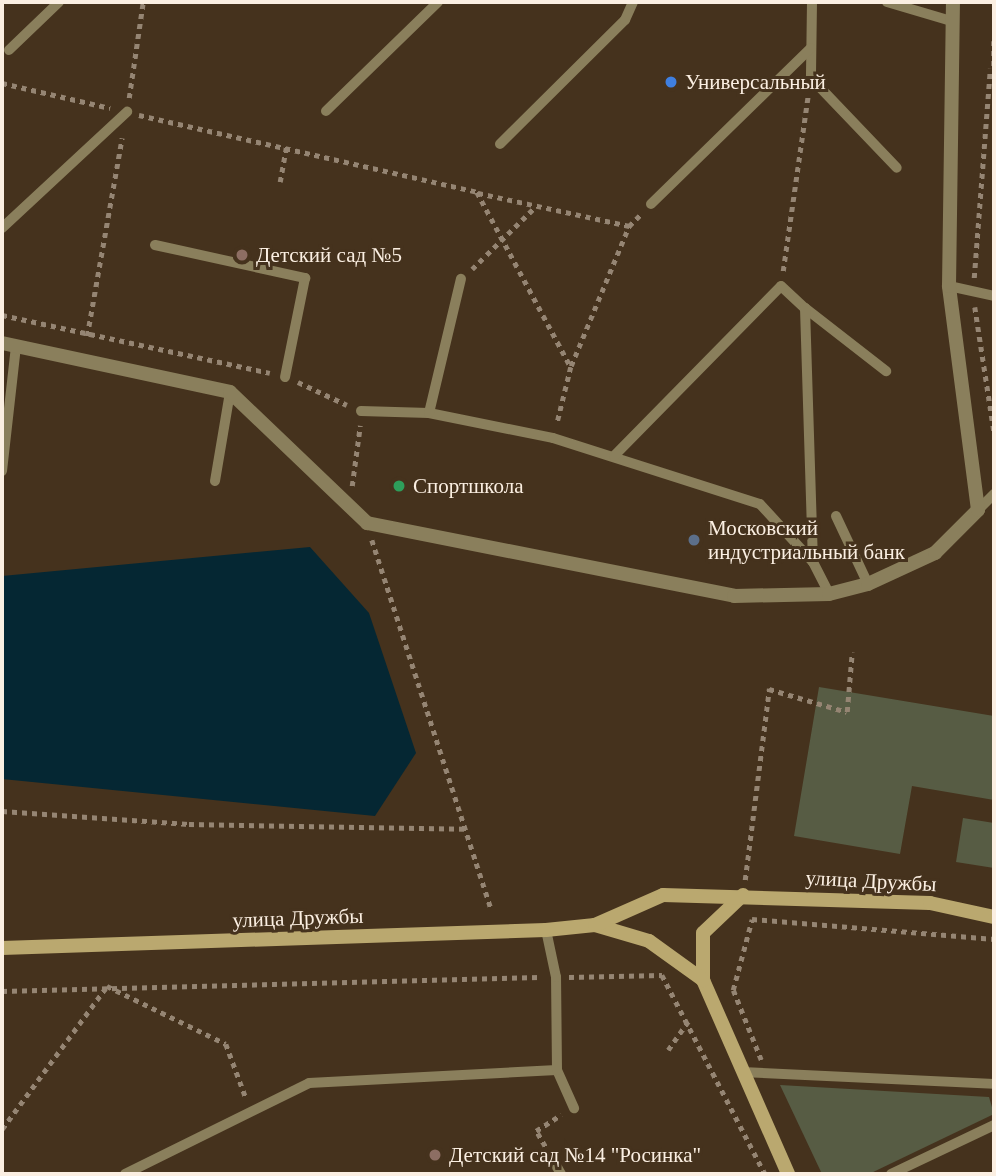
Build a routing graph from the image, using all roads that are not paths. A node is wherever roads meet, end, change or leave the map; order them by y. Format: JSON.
{"nodes":[{"id":1,"x":59,"y":2,"type":"edge"},
{"id":2,"x":438,"y":2,"type":"edge"},
{"id":3,"x":633,"y":2,"type":"edge"},
{"id":4,"x":812,"y":2,"type":"edge"},
{"id":5,"x":887,"y":2,"type":"edge"},
{"id":6,"x":953,"y":2,"type":"edge"},
{"id":7,"x":951,"y":21,"type":"junction"},
{"id":8,"x":811,"y":48,"type":"junction"},
{"id":9,"x":9,"y":50,"type":"dead end"},
{"id":10,"x":326,"y":111,"type":"dead end"},
{"id":11,"x":127,"y":112,"type":"road end"},
{"id":12,"x":500,"y":144,"type":"dead end"},
{"id":13,"x":897,"y":167,"type":"dead end"},
{"id":14,"x":651,"y":204,"type":"road end"},
{"id":15,"x":2,"y":228,"type":"edge"},
{"id":16,"x":155,"y":245,"type":"dead end"},
{"id":17,"x":461,"y":279,"type":"road end"},
{"id":18,"x":948,"y":286,"type":"junction"},
{"id":19,"x":994,"y":296,"type":"edge"},
{"id":20,"x":805,"y":307,"type":"junction"},
{"id":21,"x":9,"y":344,"type":"edge"},
{"id":22,"x":886,"y":371,"type":"dead end"},
{"id":23,"x":285,"y":377,"type":"road end"},
{"id":24,"x":7,"y":380,"type":"edge"},
{"id":25,"x":230,"y":391,"type":"junction"},
{"id":26,"x":361,"y":411,"type":"road end"},
{"id":27,"x":429,"y":413,"type":"junction"},
{"id":28,"x":3,"y":452,"type":"edge"},
{"id":29,"x":614,"y":456,"type":"junction"},
{"id":30,"x":2,"y":471,"type":"edge"},
{"id":31,"x":215,"y":481,"type":"dead end"},
{"id":32,"x":994,"y":494,"type":"edge"},
{"id":33,"x":978,"y":510,"type":"junction"},
{"id":34,"x":836,"y":516,"type":"dead end"},
{"id":35,"x":813,"y":562,"type":"junction"},
{"id":36,"x":868,"y":584,"type":"junction"},
{"id":37,"x":829,"y":594,"type":"junction"},
{"id":38,"x":743,"y":895,"type":"junction"},
{"id":39,"x":994,"y":917,"type":"edge"},
{"id":40,"x":595,"y":925,"type":"junction"},
{"id":41,"x":546,"y":930,"type":"junction"},
{"id":42,"x":2,"y":948,"type":"edge"},
{"id":43,"x":703,"y":979,"type":"junction"},
{"id":44,"x":557,"y":1070,"type":"junction"},
{"id":45,"x":742,"y":1072,"type":"junction"},
{"id":46,"x":994,"y":1084,"type":"edge"},
{"id":47,"x":574,"y":1108,"type":"road end"},
{"id":48,"x":994,"y":1125,"type":"edge"},
{"id":49,"x":125,"y":1174,"type":"edge"},
{"id":50,"x":788,"y":1174,"type":"edge"},
{"id":51,"x":891,"y":1174,"type":"edge"}],
"edges":[{"from":1,"to":9,"type":"lane"},
{"from":2,"to":10,"type":"lane"},
{"from":3,"to":12,"type":"lane"},
{"from":4,"to":8,"type":"lane"},
{"from":5,"to":7,"type":"lane"},
{"from":6,"to":7,"type":"street"},
{"from":7,"to":18,"type":"street"},
{"from":8,"to":13,"type":"lane"},
{"from":8,"to":14,"type":"lane"},
{"from":11,"to":15,"type":"lane"},
{"from":16,"to":23,"type":"lane"},
{"from":17,"to":27,"type":"lane"},
{"from":18,"to":19,"type":"lane"},
{"from":18,"to":33,"type":"street"},
{"from":20,"to":22,"type":"lane"},
{"from":20,"to":29,"type":"lane"},
{"from":20,"to":35,"type":"lane"},
{"from":21,"to":24,"type":"lane"},
{"from":21,"to":25,"type":"street"},
{"from":24,"to":28,"type":"lane"},
{"from":25,"to":31,"type":"lane"},
{"from":25,"to":37,"type":"street"},
{"from":26,"to":27,"type":"lane"},
{"from":27,"to":29,"type":"lane"},
{"from":28,"to":30,"type":"lane"},
{"from":29,"to":35,"type":"lane"},
{"from":32,"to":33,"type":"lane"},
{"from":33,"to":36,"type":"street"},
{"from":34,"to":36,"type":"lane"},
{"from":35,"to":37,"type":"lane"},
{"from":36,"to":37,"type":"street"},
{"from":38,"to":39,"type":"street","name":"улица Дружбы"},
{"from":38,"to":40,"type":"street","name":"улица Дружбы"},
{"from":38,"to":43,"type":"street"},
{"from":40,"to":41,"type":"street","name":"улица Дружбы"},
{"from":40,"to":43,"type":"street","name":"улица Дружбы"},
{"from":41,"to":42,"type":"street","name":"улица Дружбы"},
{"from":41,"to":44,"type":"lane"},
{"from":43,"to":45,"type":"street"},
{"from":44,"to":47,"type":"lane"},
{"from":44,"to":49,"type":"lane"},
{"from":45,"to":46,"type":"lane"},
{"from":45,"to":50,"type":"street"},
{"from":48,"to":51,"type":"lane"}]}
